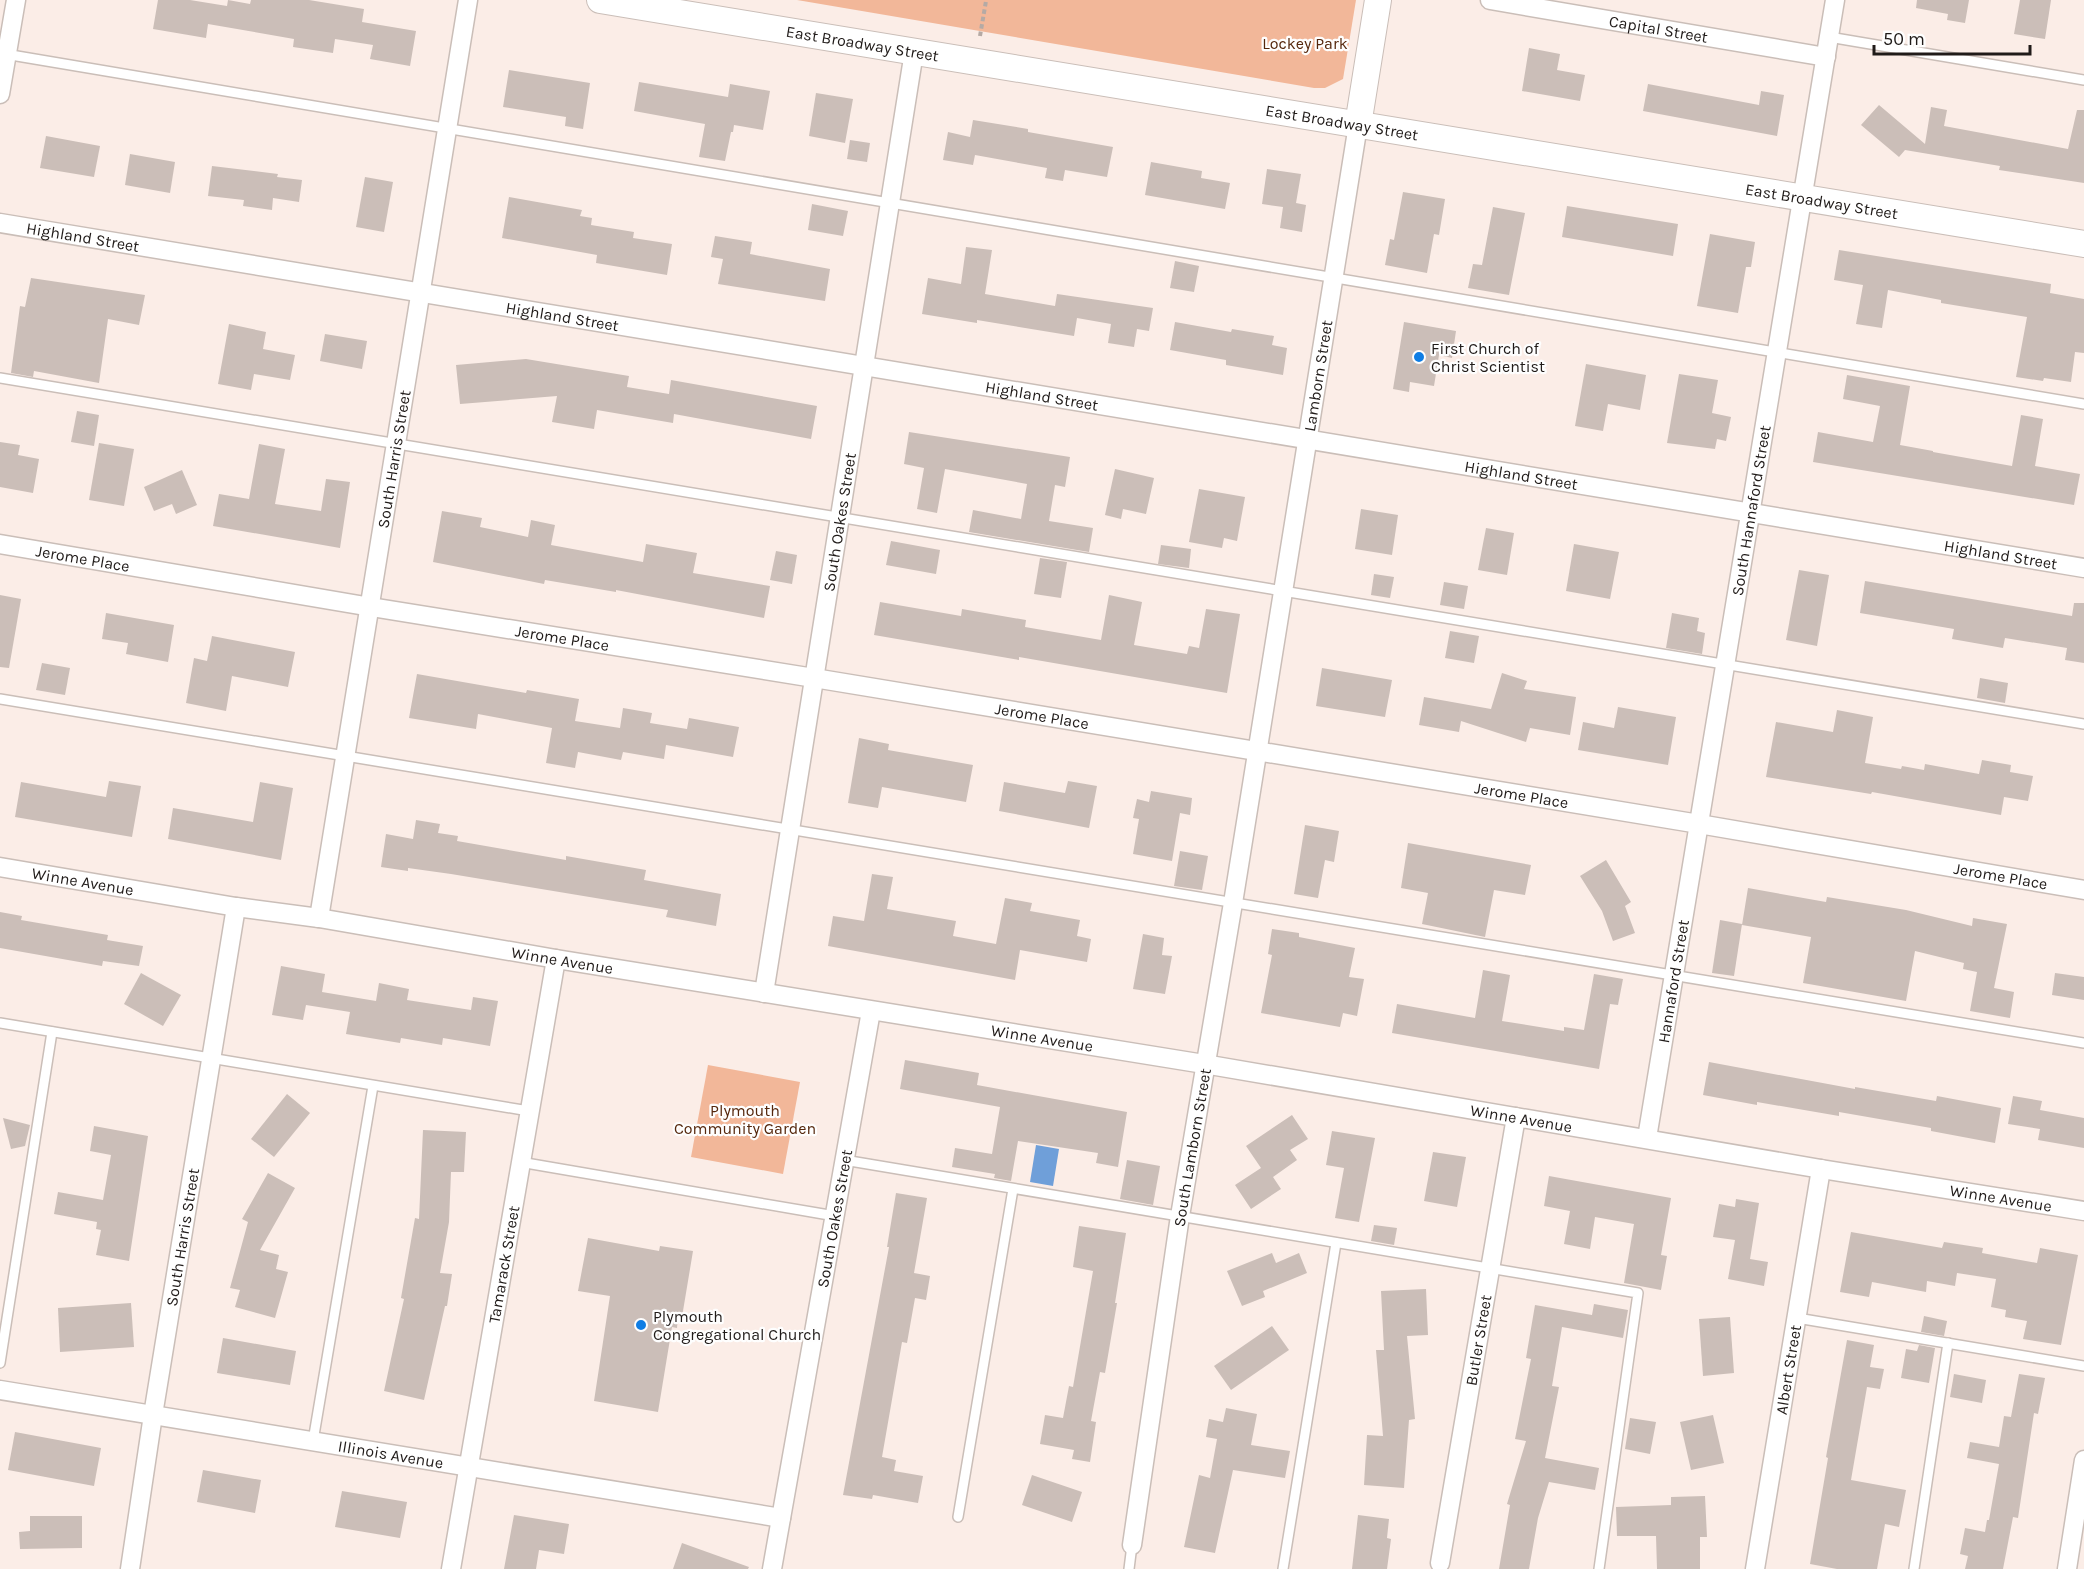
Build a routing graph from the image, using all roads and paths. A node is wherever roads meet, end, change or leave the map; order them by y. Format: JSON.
{"nodes":[{"id":1,"x":16,"y":0,"type":"edge"},
{"id":2,"x":468,"y":0,"type":"edge"},
{"id":3,"x":600,"y":0,"type":"edge"},
{"id":4,"x":1378,"y":0,"type":"edge"},
{"id":5,"x":1490,"y":0,"type":"edge"},
{"id":6,"x":1835,"y":0,"type":"edge"},
{"id":7,"x":986,"y":1,"type":"edge"},
{"id":8,"x":627,"y":2,"type":"edge"},
{"id":9,"x":980,"y":36,"type":"dead end"},
{"id":10,"x":1829,"y":37,"type":"junction"},
{"id":11,"x":914,"y":52,"type":"junction"},
{"id":12,"x":3,"y":54,"type":"edge"},
{"id":13,"x":1826,"y":57,"type":"junction"},
{"id":14,"x":2084,"y":80,"type":"edge"},
{"id":15,"x":0,"y":94,"type":"edge"},
{"id":16,"x":1358,"y":124,"type":"junction"},
{"id":17,"x":447,"y":130,"type":"junction"},
{"id":18,"x":1803,"y":198,"type":"junction"},
{"id":19,"x":890,"y":204,"type":"junction"},
{"id":20,"x":0,"y":223,"type":"edge"},
{"id":21,"x":2084,"y":244,"type":"edge"},
{"id":22,"x":1333,"y":277,"type":"junction"},
{"id":23,"x":421,"y":293,"type":"junction"},
{"id":24,"x":1777,"y":352,"type":"junction"},
{"id":25,"x":864,"y":367,"type":"junction"},
{"id":26,"x":0,"y":378,"type":"edge"},
{"id":27,"x":2084,"y":404,"type":"edge"},
{"id":28,"x":1307,"y":440,"type":"junction"},
{"id":29,"x":397,"y":443,"type":"junction"},
{"id":30,"x":1751,"y":512,"type":"junction"},
{"id":31,"x":840,"y":517,"type":"junction"},
{"id":32,"x":0,"y":544,"type":"edge"},
{"id":33,"x":2084,"y":568,"type":"edge"},
{"id":34,"x":1282,"y":591,"type":"junction"},
{"id":35,"x":370,"y":607,"type":"junction"},
{"id":36,"x":1725,"y":664,"type":"junction"},
{"id":37,"x":814,"y":678,"type":"junction"},
{"id":38,"x":0,"y":699,"type":"edge"},
{"id":39,"x":2084,"y":724,"type":"edge"},
{"id":40,"x":1256,"y":751,"type":"junction"},
{"id":41,"x":346,"y":756,"type":"junction"},
{"id":42,"x":1699,"y":824,"type":"junction"},
{"id":43,"x":790,"y":829,"type":"junction"},
{"id":44,"x":0,"y":867,"type":"edge"},
{"id":45,"x":2084,"y":890,"type":"edge"},
{"id":46,"x":1233,"y":903,"type":"junction"},
{"id":47,"x":236,"y":907,"type":"junction"},
{"id":48,"x":319,"y":918,"type":"junction"},
{"id":49,"x":556,"y":959,"type":"junction"},
{"id":50,"x":1675,"y":975,"type":"junction"},
{"id":51,"x":764,"y":993,"type":"junction"},
{"id":52,"x":871,"y":1011,"type":"junction"},
{"id":53,"x":0,"y":1023,"type":"edge"},
{"id":54,"x":52,"y":1032,"type":"junction"},
{"id":55,"x":2084,"y":1043,"type":"edge"},
{"id":56,"x":212,"y":1059,"type":"junction"},
{"id":57,"x":1204,"y":1064,"type":"junction"},
{"id":58,"x":372,"y":1086,"type":"junction"},
{"id":59,"x":529,"y":1111,"type":"junction"},
{"id":60,"x":1516,"y":1117,"type":"junction"},
{"id":61,"x":1647,"y":1138,"type":"junction"},
{"id":62,"x":844,"y":1160,"type":"junction"},
{"id":63,"x":520,"y":1162,"type":"junction"},
{"id":64,"x":1821,"y":1168,"type":"junction"},
{"id":65,"x":1013,"y":1189,"type":"junction"},
{"id":66,"x":2084,"y":1211,"type":"edge"},
{"id":67,"x":835,"y":1216,"type":"junction"},
{"id":68,"x":1180,"y":1216,"type":"junction"},
{"id":69,"x":1336,"y":1243,"type":"junction"},
{"id":70,"x":1490,"y":1268,"type":"junction"},
{"id":71,"x":1797,"y":1318,"type":"junction"},
{"id":72,"x":1948,"y":1343,"type":"junction"},
{"id":73,"x":0,"y":1363,"type":"edge"},
{"id":74,"x":2084,"y":1366,"type":"edge"},
{"id":75,"x":0,"y":1390,"type":"edge"},
{"id":76,"x":153,"y":1415,"type":"junction"},
{"id":77,"x":313,"y":1441,"type":"junction"},
{"id":78,"x":2084,"y":1460,"type":"edge"},
{"id":79,"x":467,"y":1466,"type":"junction"},
{"id":80,"x":958,"y":1517,"type":"dead end"},
{"id":81,"x":781,"y":1518,"type":"junction"},
{"id":82,"x":1132,"y":1545,"type":"joint"},
{"id":83,"x":1440,"y":1563,"type":"dead end"},
{"id":84,"x":130,"y":1569,"type":"edge"},
{"id":85,"x":451,"y":1569,"type":"edge"},
{"id":86,"x":772,"y":1569,"type":"edge"},
{"id":87,"x":1129,"y":1569,"type":"edge"},
{"id":88,"x":1283,"y":1569,"type":"edge"},
{"id":89,"x":1599,"y":1569,"type":"edge"},
{"id":90,"x":1755,"y":1569,"type":"edge"},
{"id":91,"x":1914,"y":1569,"type":"edge"},
{"id":92,"x":2067,"y":1569,"type":"edge"}],
"edges":[{"from":1,"to":12,"type":"street"},
{"from":2,"to":17,"type":"street","name":"South Harris Street"},
{"from":3,"to":8,"type":"street","name":"East Broadway Street"},
{"from":4,"to":16,"type":"street","name":"Lamborn Street"},
{"from":5,"to":13,"type":"street","name":"Capital Street"},
{"from":6,"to":10,"type":"street","name":"South Hannaford Street"},
{"from":7,"to":9,"type":"path"},
{"from":8,"to":11,"type":"street","name":"East Broadway Street"},
{"from":10,"to":13,"type":"street","name":"South Hannaford Street"},
{"from":10,"to":14,"type":"lane"},
{"from":11,"to":16,"type":"street","name":"East Broadway Street"},
{"from":11,"to":19,"type":"street","name":"South Oakes Street"},
{"from":12,"to":15,"type":"street"},
{"from":12,"to":17,"type":"lane"},
{"from":13,"to":18,"type":"street","name":"South Hannaford Street"},
{"from":16,"to":18,"type":"street","name":"East Broadway Street"},
{"from":16,"to":22,"type":"street","name":"Lamborn Street"},
{"from":17,"to":19,"type":"lane"},
{"from":17,"to":23,"type":"street","name":"South Harris Street"},
{"from":18,"to":21,"type":"street","name":"East Broadway Street"},
{"from":18,"to":24,"type":"street","name":"South Hannaford Street"},
{"from":19,"to":22,"type":"lane"},
{"from":19,"to":25,"type":"street","name":"South Oakes Street"},
{"from":20,"to":23,"type":"street","name":"Highland Street"},
{"from":22,"to":24,"type":"lane"},
{"from":22,"to":28,"type":"street","name":"Lamborn Street"},
{"from":23,"to":25,"type":"street","name":"Highland Street"},
{"from":23,"to":29,"type":"street","name":"South Harris Street"},
{"from":24,"to":27,"type":"lane"},
{"from":24,"to":30,"type":"street","name":"South Hannaford Street"},
{"from":25,"to":28,"type":"street","name":"Highland Street"},
{"from":25,"to":31,"type":"street","name":"South Oakes Street"},
{"from":26,"to":29,"type":"lane"},
{"from":28,"to":30,"type":"street","name":"Highland Street"},
{"from":28,"to":34,"type":"street","name":"Lamborn Street"},
{"from":29,"to":31,"type":"lane"},
{"from":29,"to":35,"type":"street","name":"South Harris Street"},
{"from":30,"to":33,"type":"street","name":"Highland Street"},
{"from":30,"to":36,"type":"street","name":"South Hannaford Street"},
{"from":31,"to":34,"type":"lane"},
{"from":31,"to":37,"type":"street","name":"South Oakes Street"},
{"from":32,"to":35,"type":"street","name":"Jerome Place"},
{"from":34,"to":36,"type":"lane"},
{"from":34,"to":40,"type":"street","name":"Lamborn Street"},
{"from":35,"to":37,"type":"street","name":"Jerome Place"},
{"from":35,"to":41,"type":"street","name":"South Harris Street"},
{"from":36,"to":39,"type":"lane"},
{"from":36,"to":42,"type":"street","name":"South Hannaford Street"},
{"from":37,"to":40,"type":"street","name":"Jerome Place"},
{"from":37,"to":43,"type":"street","name":"South Oakes Street"},
{"from":38,"to":41,"type":"lane"},
{"from":40,"to":42,"type":"street","name":"Jerome Place"},
{"from":40,"to":46,"type":"street","name":"South Lamborn Street"},
{"from":41,"to":43,"type":"lane"},
{"from":41,"to":48,"type":"street","name":"South Harris Street"},
{"from":42,"to":45,"type":"street","name":"Jerome Place"},
{"from":42,"to":50,"type":"street","name":"Hannaford Street"},
{"from":43,"to":46,"type":"lane"},
{"from":43,"to":51,"type":"street","name":"South Oakes Street"},
{"from":44,"to":47,"type":"street","name":"Winne Avenue"},
{"from":46,"to":50,"type":"lane"},
{"from":46,"to":57,"type":"street","name":"South Lamborn Street"},
{"from":47,"to":48,"type":"street","name":"Winne Avenue"},
{"from":47,"to":56,"type":"street","name":"South Harris Street"},
{"from":48,"to":49,"type":"street","name":"Winne Avenue"},
{"from":49,"to":51,"type":"street","name":"Winne Avenue"},
{"from":49,"to":59,"type":"street","name":"Tamarack Street"},
{"from":50,"to":55,"type":"lane"},
{"from":50,"to":61,"type":"street","name":"Hannaford Street"},
{"from":51,"to":52,"type":"street","name":"Winne Avenue"},
{"from":52,"to":57,"type":"street","name":"Winne Avenue"},
{"from":52,"to":62,"type":"street","name":"South Oakes Street"},
{"from":53,"to":54,"type":"lane"},
{"from":54,"to":56,"type":"lane"},
{"from":54,"to":73,"type":"lane"},
{"from":56,"to":58,"type":"lane"},
{"from":56,"to":76,"type":"street","name":"South Harris Street"},
{"from":57,"to":60,"type":"street","name":"Winne Avenue"},
{"from":57,"to":68,"type":"street","name":"South Lamborn Street"},
{"from":58,"to":59,"type":"lane"},
{"from":58,"to":77,"type":"lane"},
{"from":59,"to":63,"type":"street","name":"Tamarack Street"},
{"from":60,"to":61,"type":"street","name":"Winne Avenue"},
{"from":60,"to":70,"type":"street","name":"Butler Street"},
{"from":61,"to":64,"type":"street","name":"Winne Avenue"},
{"from":62,"to":65,"type":"lane"},
{"from":62,"to":67,"type":"street","name":"South Oakes Street"},
{"from":63,"to":67,"type":"lane"},
{"from":63,"to":79,"type":"street","name":"Tamarack Street"},
{"from":64,"to":66,"type":"street","name":"Winne Avenue"},
{"from":64,"to":71,"type":"street","name":"Albert Street"},
{"from":65,"to":68,"type":"lane"},
{"from":65,"to":80,"type":"lane"},
{"from":67,"to":81,"type":"street","name":"South Oakes Street"},
{"from":68,"to":69,"type":"lane"},
{"from":68,"to":82,"type":"street","name":"South Lamborn Street"},
{"from":69,"to":70,"type":"lane"},
{"from":69,"to":88,"type":"lane"},
{"from":70,"to":83,"type":"street","name":"Butler Street"},
{"from":70,"to":89,"type":"lane"},
{"from":71,"to":72,"type":"lane"},
{"from":71,"to":90,"type":"street","name":"Albert Street"},
{"from":72,"to":74,"type":"lane"},
{"from":72,"to":91,"type":"lane"},
{"from":75,"to":76,"type":"street","name":"Illinois Avenue"},
{"from":76,"to":77,"type":"street","name":"Illinois Avenue"},
{"from":76,"to":84,"type":"street","name":"South Harris Street"},
{"from":77,"to":79,"type":"street","name":"Illinois Avenue"},
{"from":78,"to":92,"type":"street"},
{"from":79,"to":81,"type":"street","name":"Illinois Avenue"},
{"from":79,"to":85,"type":"street","name":"Tamarack Street"},
{"from":81,"to":86,"type":"street","name":"South Oakes Street"},
{"from":82,"to":87,"type":"lane"}]}
